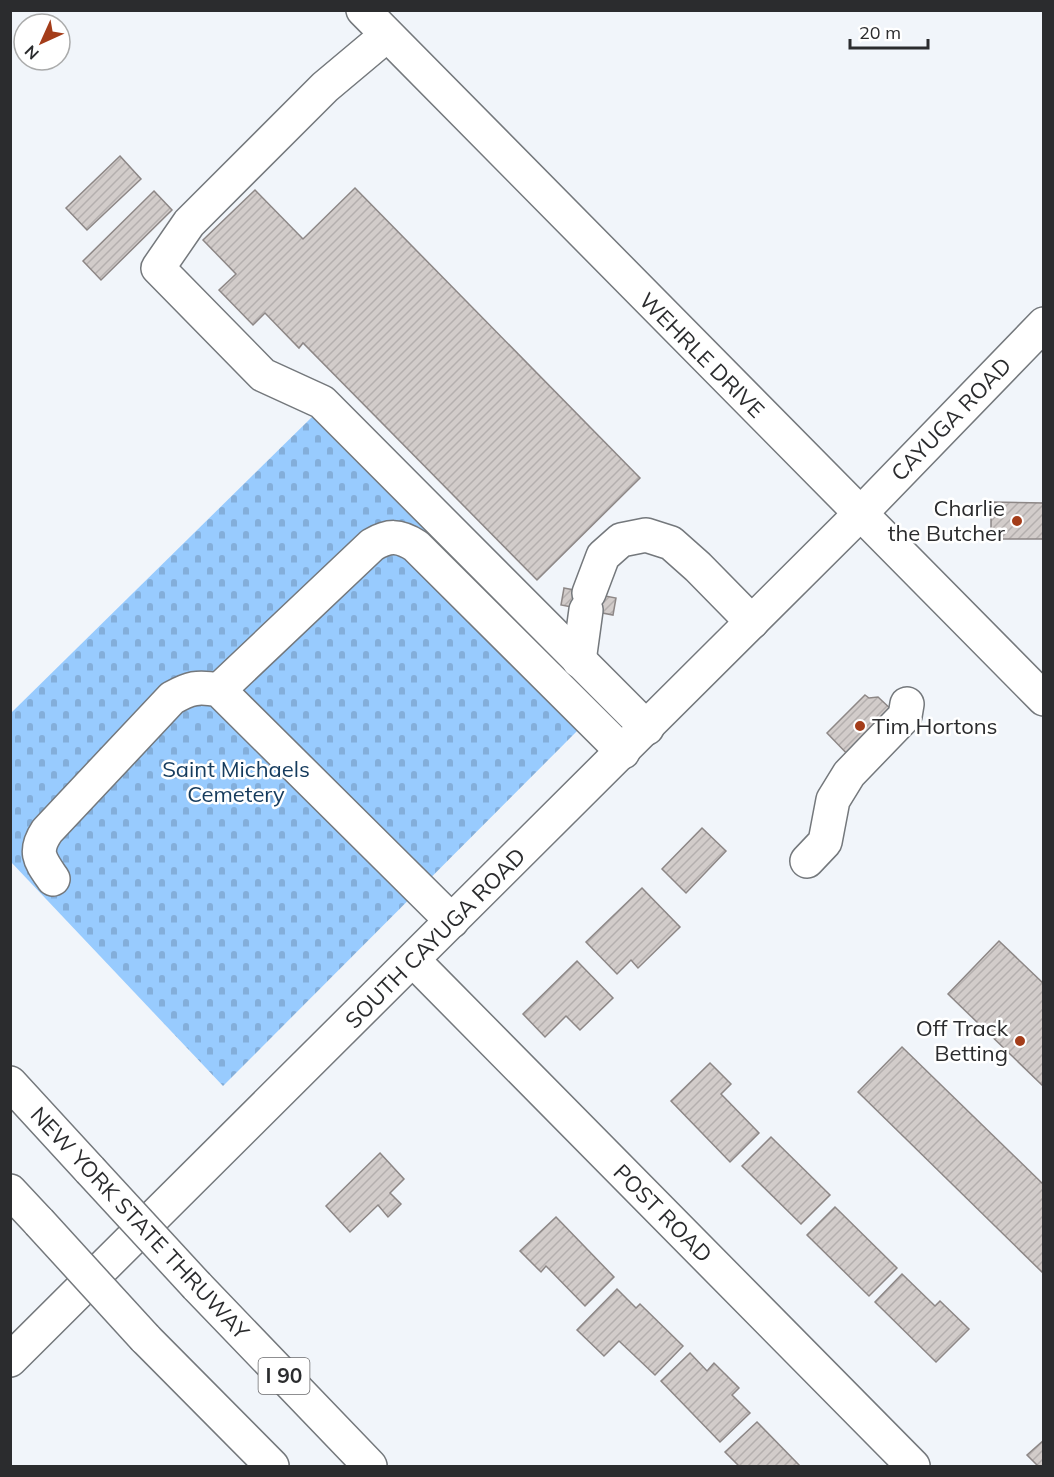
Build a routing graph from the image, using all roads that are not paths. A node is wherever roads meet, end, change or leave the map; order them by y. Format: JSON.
{"nodes":[{"id":1,"x":363,"y":10,"type":"edge"},
{"id":2,"x":387,"y":35,"type":"junction"},
{"id":3,"x":1044,"y":324,"type":"edge"},
{"id":4,"x":859,"y":515,"type":"junction"},
{"id":5,"x":752,"y":622,"type":"junction"},
{"id":6,"x":579,"y":661,"type":"junction"},
{"id":7,"x":219,"y":690,"type":"junction"},
{"id":8,"x":1044,"y":699,"type":"edge"},
{"id":9,"x":907,"y":704,"type":"dead end"},
{"id":10,"x":647,"y":728,"type":"junction"},
{"id":11,"x":622,"y":752,"type":"junction"},
{"id":12,"x":807,"y":861,"type":"dead end"},
{"id":13,"x":53,"y":879,"type":"dead end"},
{"id":14,"x":452,"y":921,"type":"junction"},
{"id":15,"x":413,"y":960,"type":"junction"},
{"id":16,"x":10,"y":1083,"type":"edge"},
{"id":17,"x":10,"y":1191,"type":"edge"},
{"id":18,"x":10,"y":1360,"type":"edge"},
{"id":19,"x":272,"y":1467,"type":"edge"},
{"id":20,"x":370,"y":1467,"type":"edge"},
{"id":21,"x":913,"y":1467,"type":"edge"}],
"edges":[{"from":1,"to":2,"type":"main road","name":"WEHRLE DRIVE"},
{"from":2,"to":4,"type":"main road","name":"WEHRLE DRIVE"},
{"from":2,"to":6,"type":"main road"},
{"from":3,"to":4,"type":"main road","name":"CAYUGA ROAD"},
{"from":4,"to":5,"type":"main road","name":"SOUTH CAYUGA ROAD"},
{"from":4,"to":8,"type":"main road","name":"WEHRLE DRIVE"},
{"from":5,"to":6,"type":"main road"},
{"from":5,"to":10,"type":"main road","name":"SOUTH CAYUGA ROAD"},
{"from":6,"to":10,"type":"main road"},
{"from":7,"to":11,"type":"main road"},
{"from":7,"to":13,"type":"main road"},
{"from":7,"to":14,"type":"main road"},
{"from":9,"to":12,"type":"main road"},
{"from":10,"to":11,"type":"main road","name":"SOUTH CAYUGA ROAD"},
{"from":11,"to":14,"type":"main road","name":"SOUTH CAYUGA ROAD"},
{"from":14,"to":15,"type":"main road","name":"SOUTH CAYUGA ROAD"},
{"from":15,"to":18,"type":"main road","name":"SOUTH CAYUGA ROAD"},
{"from":15,"to":21,"type":"main road","name":"POST ROAD"},
{"from":16,"to":20,"type":"main road","name":"NEW YORK STATE THRUWAY","number":"I 90","bridge":true},
{"from":17,"to":19,"type":"main road","bridge":true}]}
